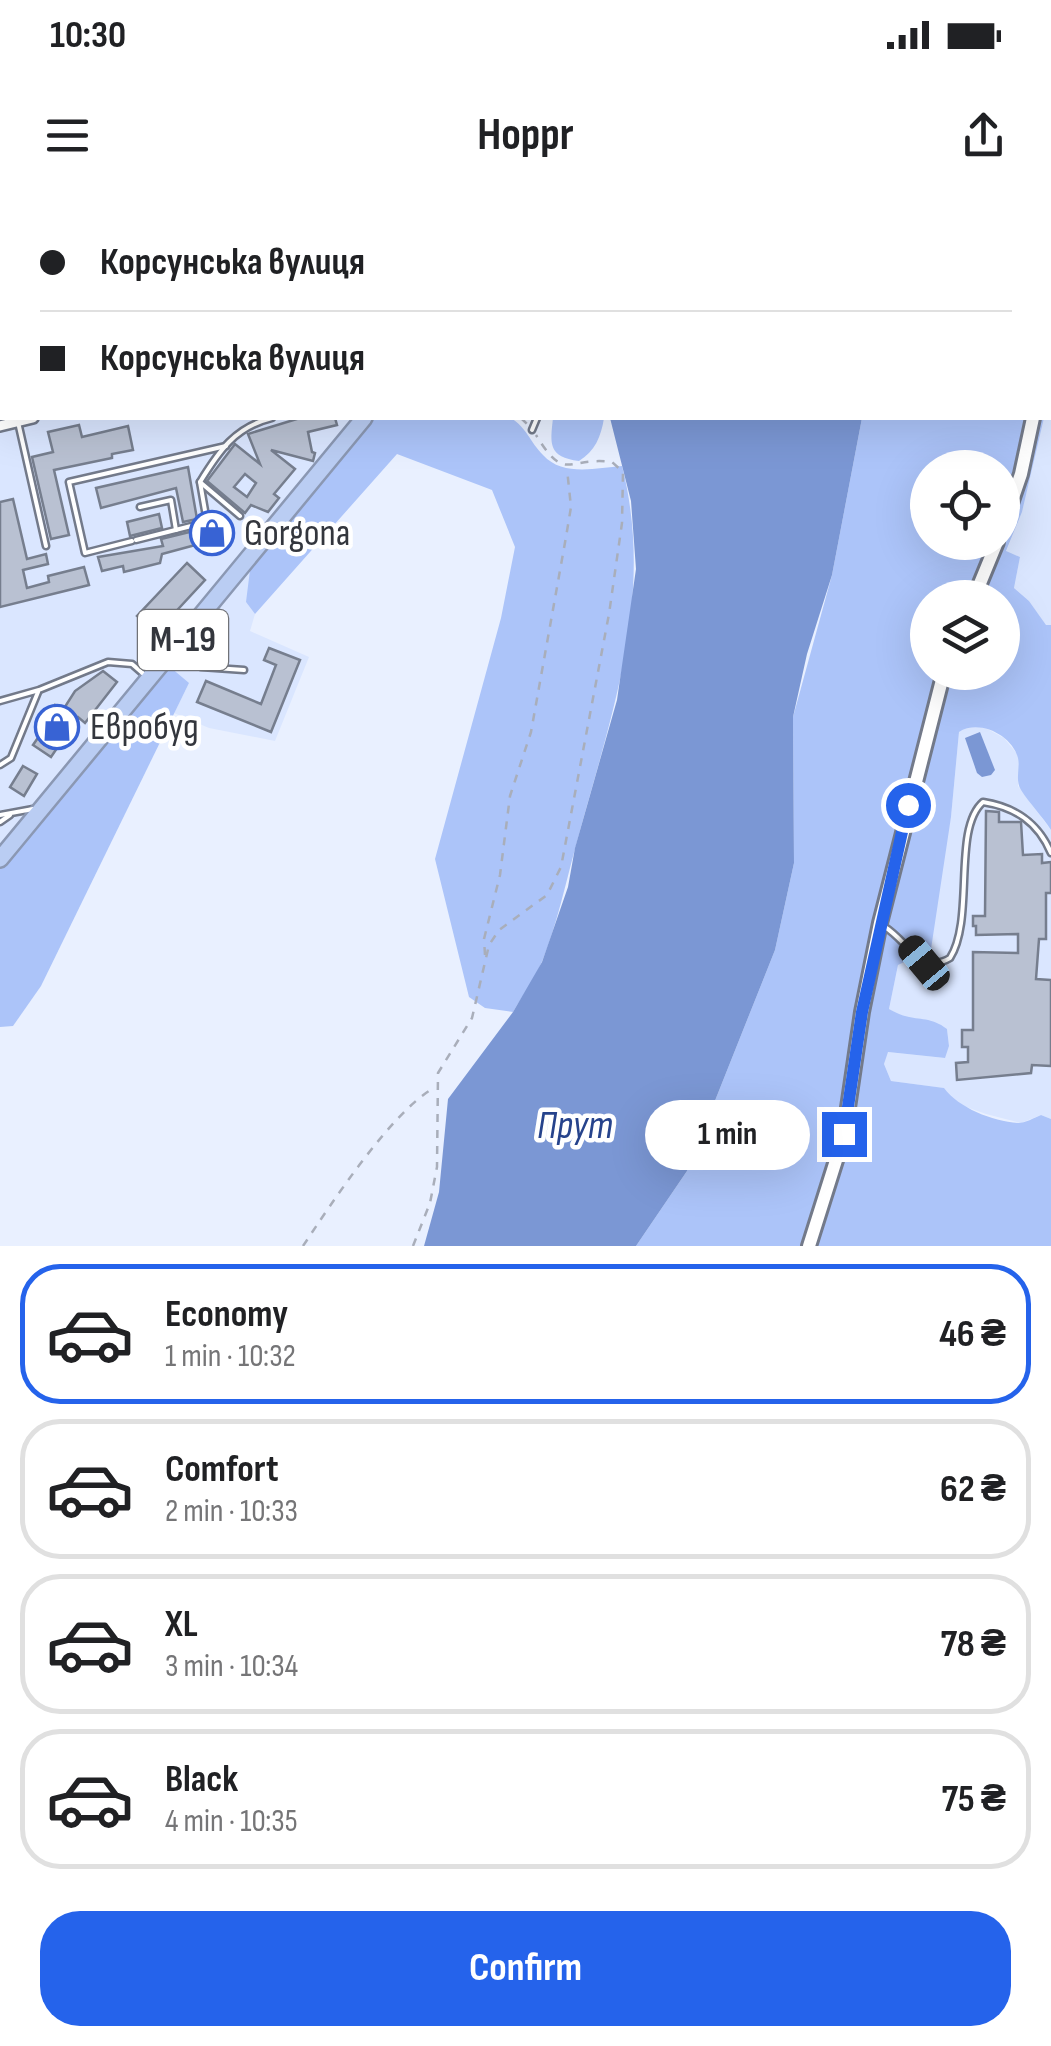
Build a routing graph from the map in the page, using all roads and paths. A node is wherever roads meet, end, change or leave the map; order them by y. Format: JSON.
{"nodes":[{"id":1,"x":266,"y":420,"type":"edge"},
{"id":2,"x":523,"y":420,"type":"edge"},
{"id":3,"x":536,"y":420,"type":"edge"},
{"id":4,"x":1033,"y":420,"type":"edge"},
{"id":5,"x":357,"y":421,"type":"edge"},
{"id":6,"x":9,"y":422,"type":"edge"},
{"id":7,"x":532,"y":430,"type":"junction"},
{"id":8,"x":226,"y":446,"type":"junction"},
{"id":9,"x":567,"y":467,"type":"junction"},
{"id":10,"x":1020,"y":480,"type":"edge"},
{"id":11,"x":200,"y":482,"type":"junction"},
{"id":12,"x":140,"y":507,"type":"dead end"},
{"id":13,"x":240,"y":516,"type":"dead end"},
{"id":14,"x":176,"y":530,"type":"junction"},
{"id":15,"x":46,"y":546,"type":"dead end"},
{"id":16,"x":177,"y":647,"type":"junction"},
{"id":17,"x":244,"y":670,"type":"dead end"},
{"id":18,"x":150,"y":680,"type":"junction"},
{"id":19,"x":39,"y":690,"type":"junction"},
{"id":20,"x":938,"y":690,"type":"edge"},
{"id":21,"x":0,"y":701,"type":"edge"},
{"id":22,"x":0,"y":766,"type":"edge"},
{"id":23,"x":47,"y":805,"type":"junction"},
{"id":24,"x":10,"y":815,"type":"junction"},
{"id":25,"x":0,"y":816,"type":"edge"},
{"id":26,"x":1051,"y":853,"type":"edge"},
{"id":27,"x":0,"y":860,"type":"edge"},
{"id":28,"x":880,"y":923,"type":"junction"},
{"id":29,"x":485,"y":958,"type":"junction"},
{"id":30,"x":436,"y":1087,"type":"junction"},
{"id":31,"x":303,"y":1246,"type":"edge"},
{"id":32,"x":413,"y":1246,"type":"edge"},
{"id":33,"x":809,"y":1246,"type":"edge"}],
"edges":[{"from":1,"to":8,"type":"lane"},
{"from":2,"to":7,"type":"path"},
{"from":3,"to":7,"type":"lane"},
{"from":4,"to":10,"type":"main road"},
{"from":5,"to":16,"type":"highway","number":"М-19"},
{"from":6,"to":15,"type":"lane"},
{"from":7,"to":9,"type":"path"},
{"from":8,"to":11,"type":"lane"},
{"from":8,"to":14,"type":"lane"},
{"from":9,"to":29,"type":"path"},
{"from":9,"to":29,"type":"path"},
{"from":11,"to":13,"type":"lane"},
{"from":11,"to":14,"type":"lane"},
{"from":12,"to":14,"type":"lane"},
{"from":16,"to":17,"type":"lane"},
{"from":16,"to":18,"type":"highway","number":"М-19"},
{"from":18,"to":19,"type":"lane"},
{"from":18,"to":23,"type":"highway","number":"М-19"},
{"from":19,"to":21,"type":"lane"},
{"from":19,"to":22,"type":"lane"},
{"from":20,"to":28,"type":"main road"},
{"from":23,"to":24,"type":"lane"},
{"from":23,"to":27,"type":"highway","number":"М-19"},
{"from":24,"to":25,"type":"lane"},
{"from":24,"to":25,"type":"lane"},
{"from":26,"to":28,"type":"lane"},
{"from":28,"to":33,"type":"main road"},
{"from":29,"to":30,"type":"path"},
{"from":30,"to":31,"type":"path"},
{"from":30,"to":32,"type":"path"}]}
